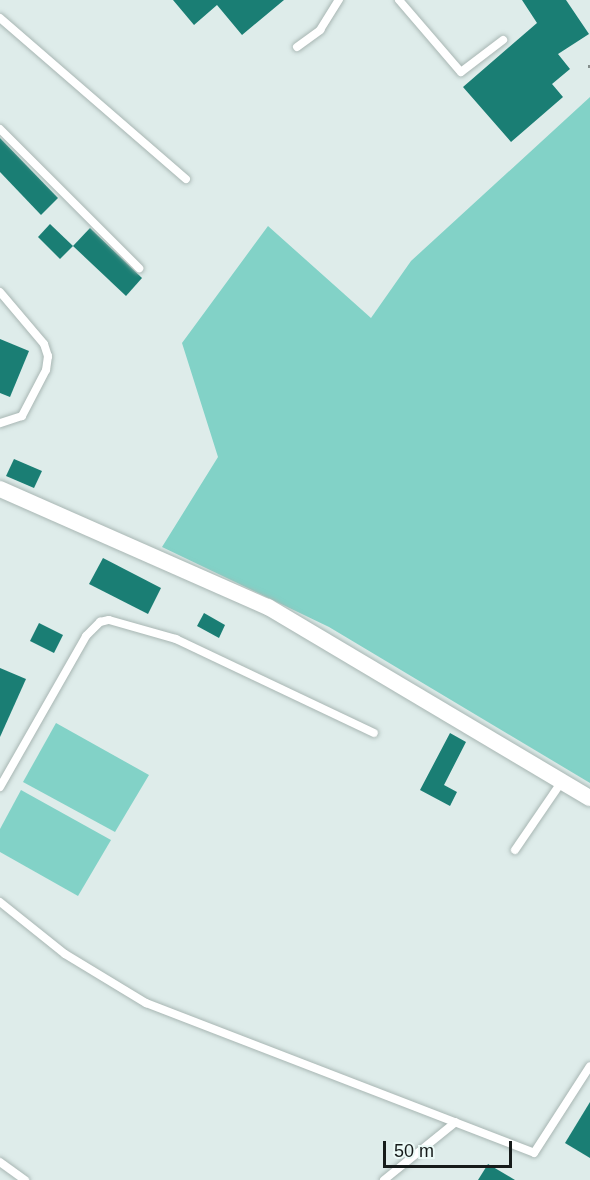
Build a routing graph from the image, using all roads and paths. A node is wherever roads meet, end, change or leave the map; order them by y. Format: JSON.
{"nodes":[{"id":1,"x":339,"y":0,"type":"edge"},
{"id":2,"x":399,"y":0,"type":"edge"},
{"id":3,"x":0,"y":18,"type":"edge"},
{"id":4,"x":503,"y":40,"type":"dead end"},
{"id":5,"x":297,"y":47,"type":"dead end"},
{"id":6,"x":0,"y":129,"type":"edge"},
{"id":7,"x":186,"y":178,"type":"dead end"},
{"id":8,"x":139,"y":268,"type":"dead end"},
{"id":9,"x":0,"y":292,"type":"edge"},
{"id":10,"x":0,"y":423,"type":"edge"},
{"id":11,"x":0,"y":489,"type":"edge"},
{"id":12,"x":374,"y":733,"type":"dead end"},
{"id":13,"x":562,"y":781,"type":"junction"},
{"id":14,"x":0,"y":787,"type":"edge"},
{"id":15,"x":590,"y":798,"type":"edge"},
{"id":16,"x":515,"y":850,"type":"dead end"},
{"id":17,"x":0,"y":902,"type":"edge"},
{"id":18,"x":590,"y":1066,"type":"edge"},
{"id":19,"x":456,"y":1122,"type":"junction"},
{"id":20,"x":0,"y":1162,"type":"edge"},
{"id":21,"x":25,"y":1180,"type":"edge"},
{"id":22,"x":384,"y":1180,"type":"edge"}],
"edges":[{"from":1,"to":5,"type":"lane"},
{"from":2,"to":4,"type":"lane"},
{"from":3,"to":7,"type":"lane"},
{"from":6,"to":8,"type":"lane"},
{"from":9,"to":10,"type":"lane"},
{"from":11,"to":13,"type":"street"},
{"from":12,"to":14,"type":"lane"},
{"from":13,"to":15,"type":"street"},
{"from":13,"to":16,"type":"lane"},
{"from":17,"to":19,"type":"lane"},
{"from":18,"to":19,"type":"lane"},
{"from":19,"to":22,"type":"lane"},
{"from":20,"to":21,"type":"lane"}]}
